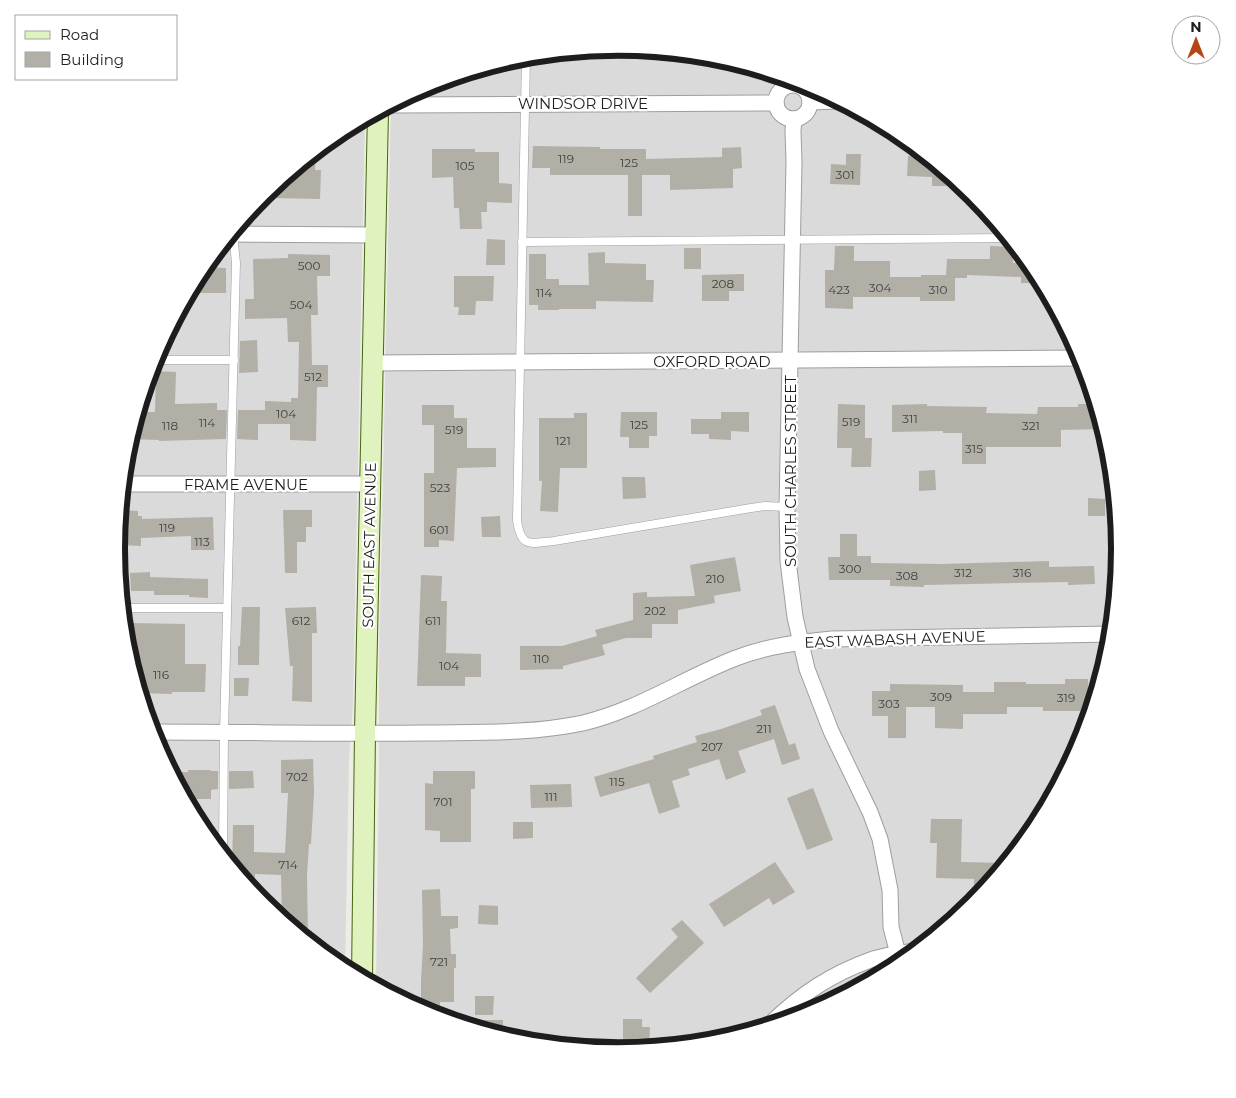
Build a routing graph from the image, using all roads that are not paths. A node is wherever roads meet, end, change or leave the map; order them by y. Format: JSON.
{"nodes":[{"id":1,"x":526,"y":65,"type":"edge"},
{"id":2,"x":787,"y":86,"type":"edge"},
{"id":3,"x":808,"y":94,"type":"edge"},
{"id":4,"x":810,"y":102,"type":"junction"},
{"id":5,"x":825,"y":102,"type":"edge"},
{"id":6,"x":776,"y":103,"type":"junction"},
{"id":7,"x":525,"y":104,"type":"junction"},
{"id":8,"x":405,"y":105,"type":"edge"},
{"id":9,"x":794,"y":118,"type":"junction"},
{"id":10,"x":378,"y":119,"type":"edge"},
{"id":11,"x":240,"y":234,"type":"edge"},
{"id":12,"x":376,"y":235,"type":"junction"},
{"id":13,"x":1000,"y":238,"type":"edge"},
{"id":14,"x":792,"y":240,"type":"junction"},
{"id":15,"x":233,"y":242,"type":"edge"},
{"id":16,"x":522,"y":242,"type":"junction"},
{"id":17,"x":1072,"y":358,"type":"edge"},
{"id":18,"x":163,"y":360,"type":"edge"},
{"id":19,"x":234,"y":360,"type":"junction"},
{"id":20,"x":790,"y":360,"type":"junction"},
{"id":21,"x":520,"y":362,"type":"junction"},
{"id":22,"x":373,"y":363,"type":"junction"},
{"id":23,"x":129,"y":484,"type":"edge"},
{"id":24,"x":230,"y":484,"type":"junction"},
{"id":25,"x":370,"y":484,"type":"junction"},
{"id":26,"x":786,"y":507,"type":"junction"},
{"id":27,"x":129,"y":608,"type":"edge"},
{"id":28,"x":227,"y":608,"type":"junction"},
{"id":29,"x":1103,"y":634,"type":"edge"},
{"id":30,"x":800,"y":642,"type":"junction"},
{"id":31,"x":161,"y":732,"type":"edge"},
{"id":32,"x":224,"y":732,"type":"junction"},
{"id":33,"x":365,"y":734,"type":"junction"},
{"id":34,"x":223,"y":844,"type":"edge"},
{"id":35,"x":898,"y":954,"type":"joint"},
{"id":36,"x":362,"y":970,"type":"edge"},
{"id":37,"x":783,"y":1013,"type":"edge"}],
"edges":[{"from":1,"to":7,"type":"lane"},
{"from":2,"to":6,"type":"street"},
{"from":3,"to":4,"type":"street"},
{"from":4,"to":5,"type":"street"},
{"from":4,"to":9,"type":"street"},
{"from":6,"to":7,"type":"street","name":"WINDSOR DRIVE"},
{"from":6,"to":9,"type":"street"},
{"from":7,"to":8,"type":"street","name":"WINDSOR DRIVE"},
{"from":7,"to":16,"type":"lane"},
{"from":9,"to":14,"type":"street","name":"SOUTH CHARLES STREET"},
{"from":10,"to":12,"type":"main road","name":"SOUTH EAST AVENUE"},
{"from":11,"to":12,"type":"street"},
{"from":12,"to":22,"type":"main road","name":"SOUTH EAST AVENUE"},
{"from":13,"to":14,"type":"lane"},
{"from":14,"to":16,"type":"lane"},
{"from":14,"to":20,"type":"street","name":"SOUTH CHARLES STREET"},
{"from":15,"to":19,"type":"lane"},
{"from":16,"to":21,"type":"lane"},
{"from":17,"to":20,"type":"street","name":"OXFORD ROAD"},
{"from":18,"to":19,"type":"lane"},
{"from":19,"to":24,"type":"lane"},
{"from":20,"to":21,"type":"street","name":"OXFORD ROAD"},
{"from":20,"to":26,"type":"street","name":"SOUTH CHARLES STREET"},
{"from":21,"to":22,"type":"street","name":"OXFORD ROAD"},
{"from":21,"to":26,"type":"lane"},
{"from":22,"to":25,"type":"main road","name":"SOUTH EAST AVENUE"},
{"from":23,"to":24,"type":"street","name":"FRAME AVENUE"},
{"from":24,"to":25,"type":"street","name":"FRAME AVENUE"},
{"from":24,"to":28,"type":"lane"},
{"from":25,"to":33,"type":"main road","name":"SOUTH EAST AVENUE"},
{"from":26,"to":30,"type":"street","name":"SOUTH CHARLES STREET"},
{"from":27,"to":28,"type":"lane"},
{"from":28,"to":32,"type":"lane"},
{"from":29,"to":30,"type":"street","name":"EAST WABASH AVENUE"},
{"from":30,"to":33,"type":"street","name":"EAST WABASH AVENUE"},
{"from":30,"to":35,"type":"street","name":"SOUTH CHARLES STREET"},
{"from":31,"to":32,"type":"street","name":"EAST WABASH AVENUE"},
{"from":32,"to":33,"type":"street","name":"EAST WABASH AVENUE"},
{"from":32,"to":34,"type":"lane"},
{"from":33,"to":36,"type":"main road","name":"SOUTH EAST AVENUE"},
{"from":35,"to":37,"type":"street"}]}
